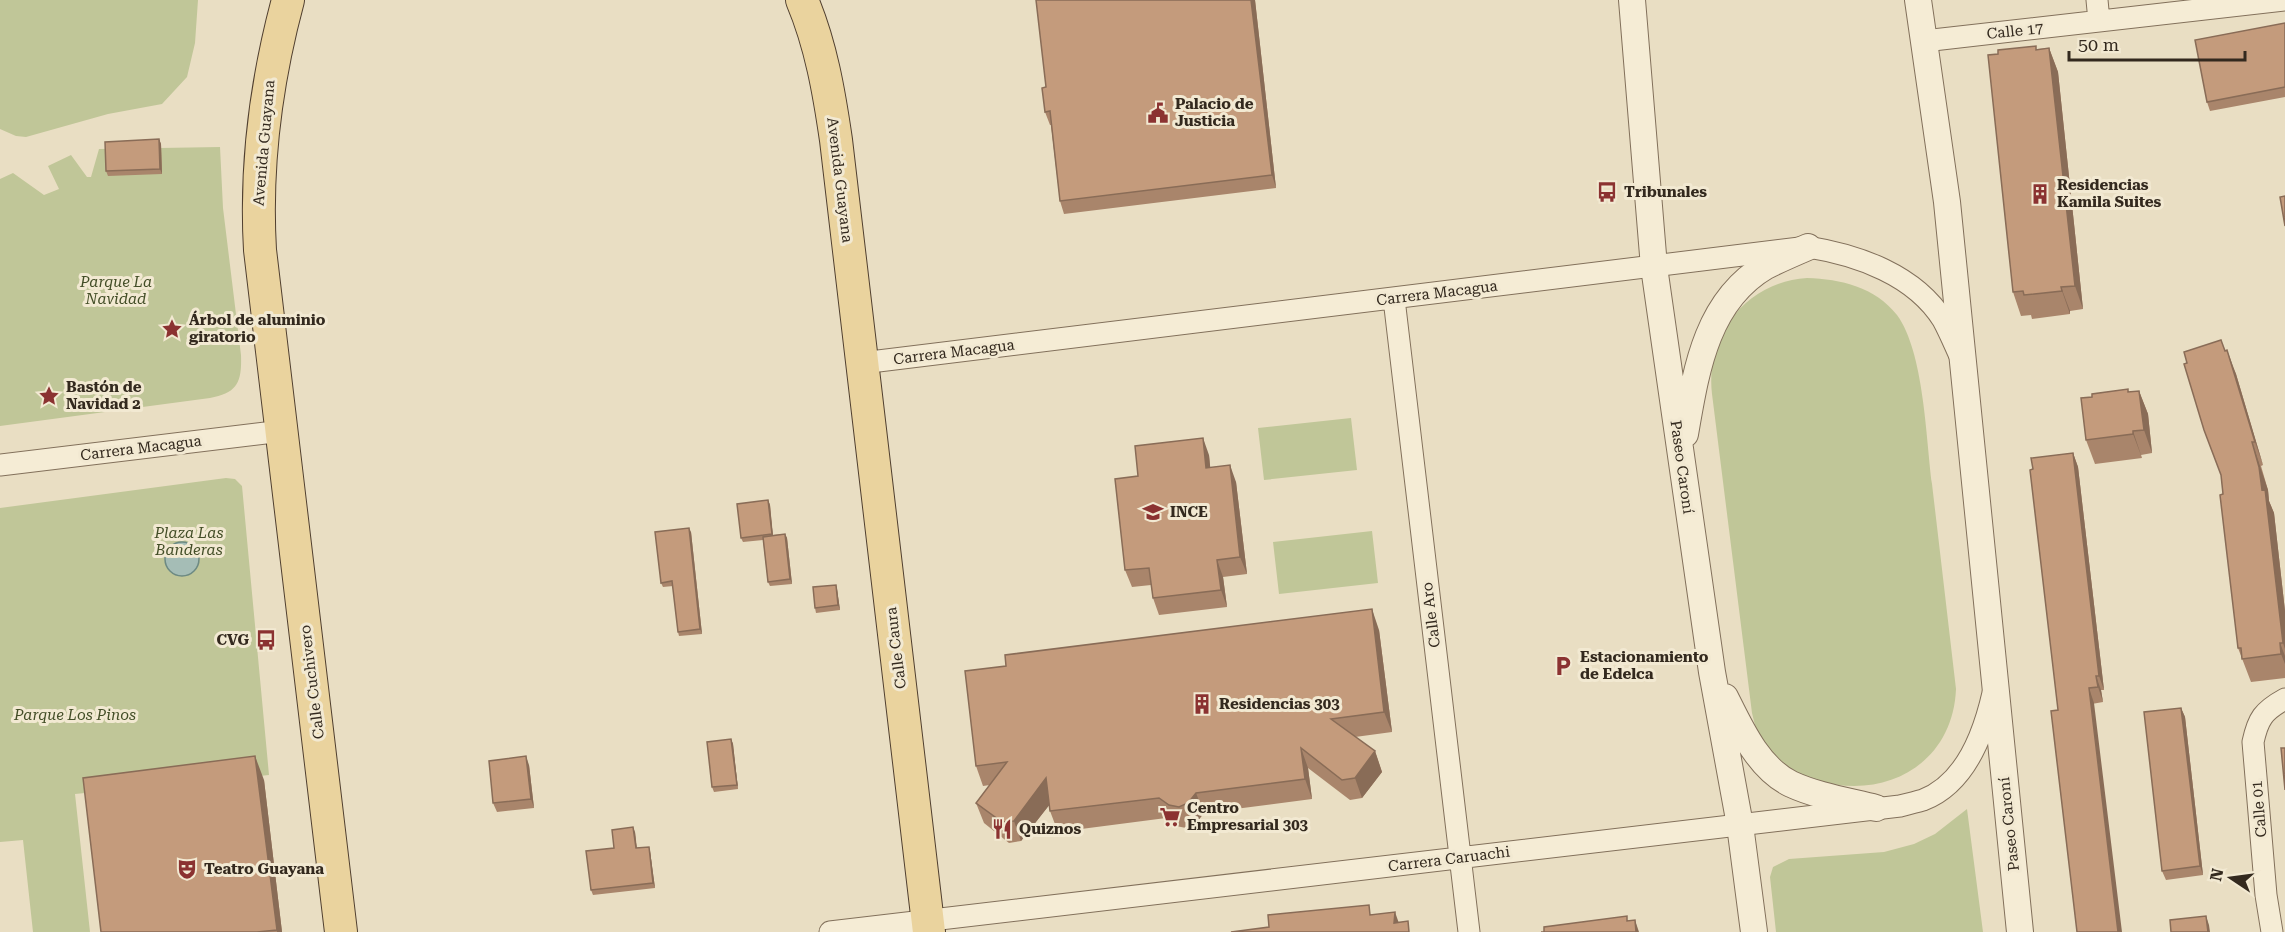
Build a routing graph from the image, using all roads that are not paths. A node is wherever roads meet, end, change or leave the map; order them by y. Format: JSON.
{"nodes":[{"id":1,"x":288,"y":0,"type":"edge"},
{"id":2,"x":802,"y":0,"type":"edge"},
{"id":3,"x":1632,"y":0,"type":"edge"},
{"id":4,"x":1918,"y":0,"type":"edge"},
{"id":5,"x":2097,"y":0,"type":"edge"},
{"id":6,"x":2285,"y":0,"type":"edge"},
{"id":7,"x":2099,"y":21,"type":"junction"},
{"id":8,"x":1924,"y":41,"type":"junction"},
{"id":9,"x":1808,"y":247,"type":"junction"},
{"id":10,"x":1654,"y":267,"type":"junction"},
{"id":11,"x":1394,"y":299,"type":"junction"},
{"id":12,"x":862,"y":363,"type":"junction"},
{"id":13,"x":1963,"y":363,"type":"junction"},
{"id":14,"x":282,"y":431,"type":"junction"},
{"id":15,"x":1681,"y":457,"type":"junction"},
{"id":16,"x":0,"y":465,"type":"edge"},
{"id":17,"x":1712,"y":672,"type":"junction"},
{"id":18,"x":1995,"y":680,"type":"junction"},
{"id":19,"x":2285,"y":699,"type":"edge"},
{"id":20,"x":1876,"y":808,"type":"junction"},
{"id":21,"x":1740,"y":825,"type":"junction"},
{"id":22,"x":1460,"y":858,"type":"junction"},
{"id":23,"x":929,"y":926,"type":"edge"},
{"id":24,"x":341,"y":932,"type":"edge"},
{"id":25,"x":830,"y":932,"type":"edge"},
{"id":26,"x":1469,"y":932,"type":"edge"},
{"id":27,"x":1754,"y":932,"type":"edge"},
{"id":28,"x":2020,"y":932,"type":"edge"},
{"id":29,"x":2272,"y":932,"type":"edge"}],
"edges":[{"from":1,"to":14,"type":"main road","name":"Avenida Guayana"},
{"from":2,"to":12,"type":"main road","name":"Avenida Guayana"},
{"from":3,"to":10,"type":"street","name":"Paseo Caroní"},
{"from":4,"to":8,"type":"street","name":"Paseo Caroní"},
{"from":5,"to":7,"type":"street"},
{"from":6,"to":7,"type":"street","name":"Calle 17"},
{"from":7,"to":8,"type":"street","name":"Calle 17"},
{"from":8,"to":13,"type":"street","name":"Paseo Caroní"},
{"from":9,"to":10,"type":"street","name":"Carrera Macagua"},
{"from":9,"to":13,"type":"street","name":"Carrera Macagua"},
{"from":9,"to":15,"type":"street"},
{"from":10,"to":11,"type":"street","name":"Carrera Macagua"},
{"from":10,"to":15,"type":"street","name":"Paseo Caroní"},
{"from":11,"to":12,"type":"street","name":"Carrera Macagua"},
{"from":11,"to":22,"type":"street","name":"Calle Aro"},
{"from":12,"to":23,"type":"main road","name":"Calle Caura"},
{"from":13,"to":18,"type":"street","name":"Paseo Caroní"},
{"from":14,"to":16,"type":"street","name":"Carrera Macagua"},
{"from":14,"to":24,"type":"main road","name":"Calle Cuchivero"},
{"from":15,"to":17,"type":"street","name":"Paseo Caroní"},
{"from":17,"to":20,"type":"street"},
{"from":17,"to":21,"type":"street","name":"Paseo Caroní"},
{"from":18,"to":20,"type":"street","name":"Carrera Caruachi"},
{"from":18,"to":28,"type":"street","name":"Paseo Caroní"},
{"from":19,"to":29,"type":"street","name":"Calle 01"},
{"from":20,"to":21,"type":"street","name":"Carrera Caruachi"},
{"from":21,"to":22,"type":"street","name":"Carrera Caruachi"},
{"from":21,"to":27,"type":"street","name":"Paseo Caroní"},
{"from":22,"to":23,"type":"street","name":"Carrera Caruachi"},
{"from":22,"to":26,"type":"street","name":"Calle Aro"},
{"from":23,"to":25,"type":"street","name":"Carrera Caruachi"}]}
